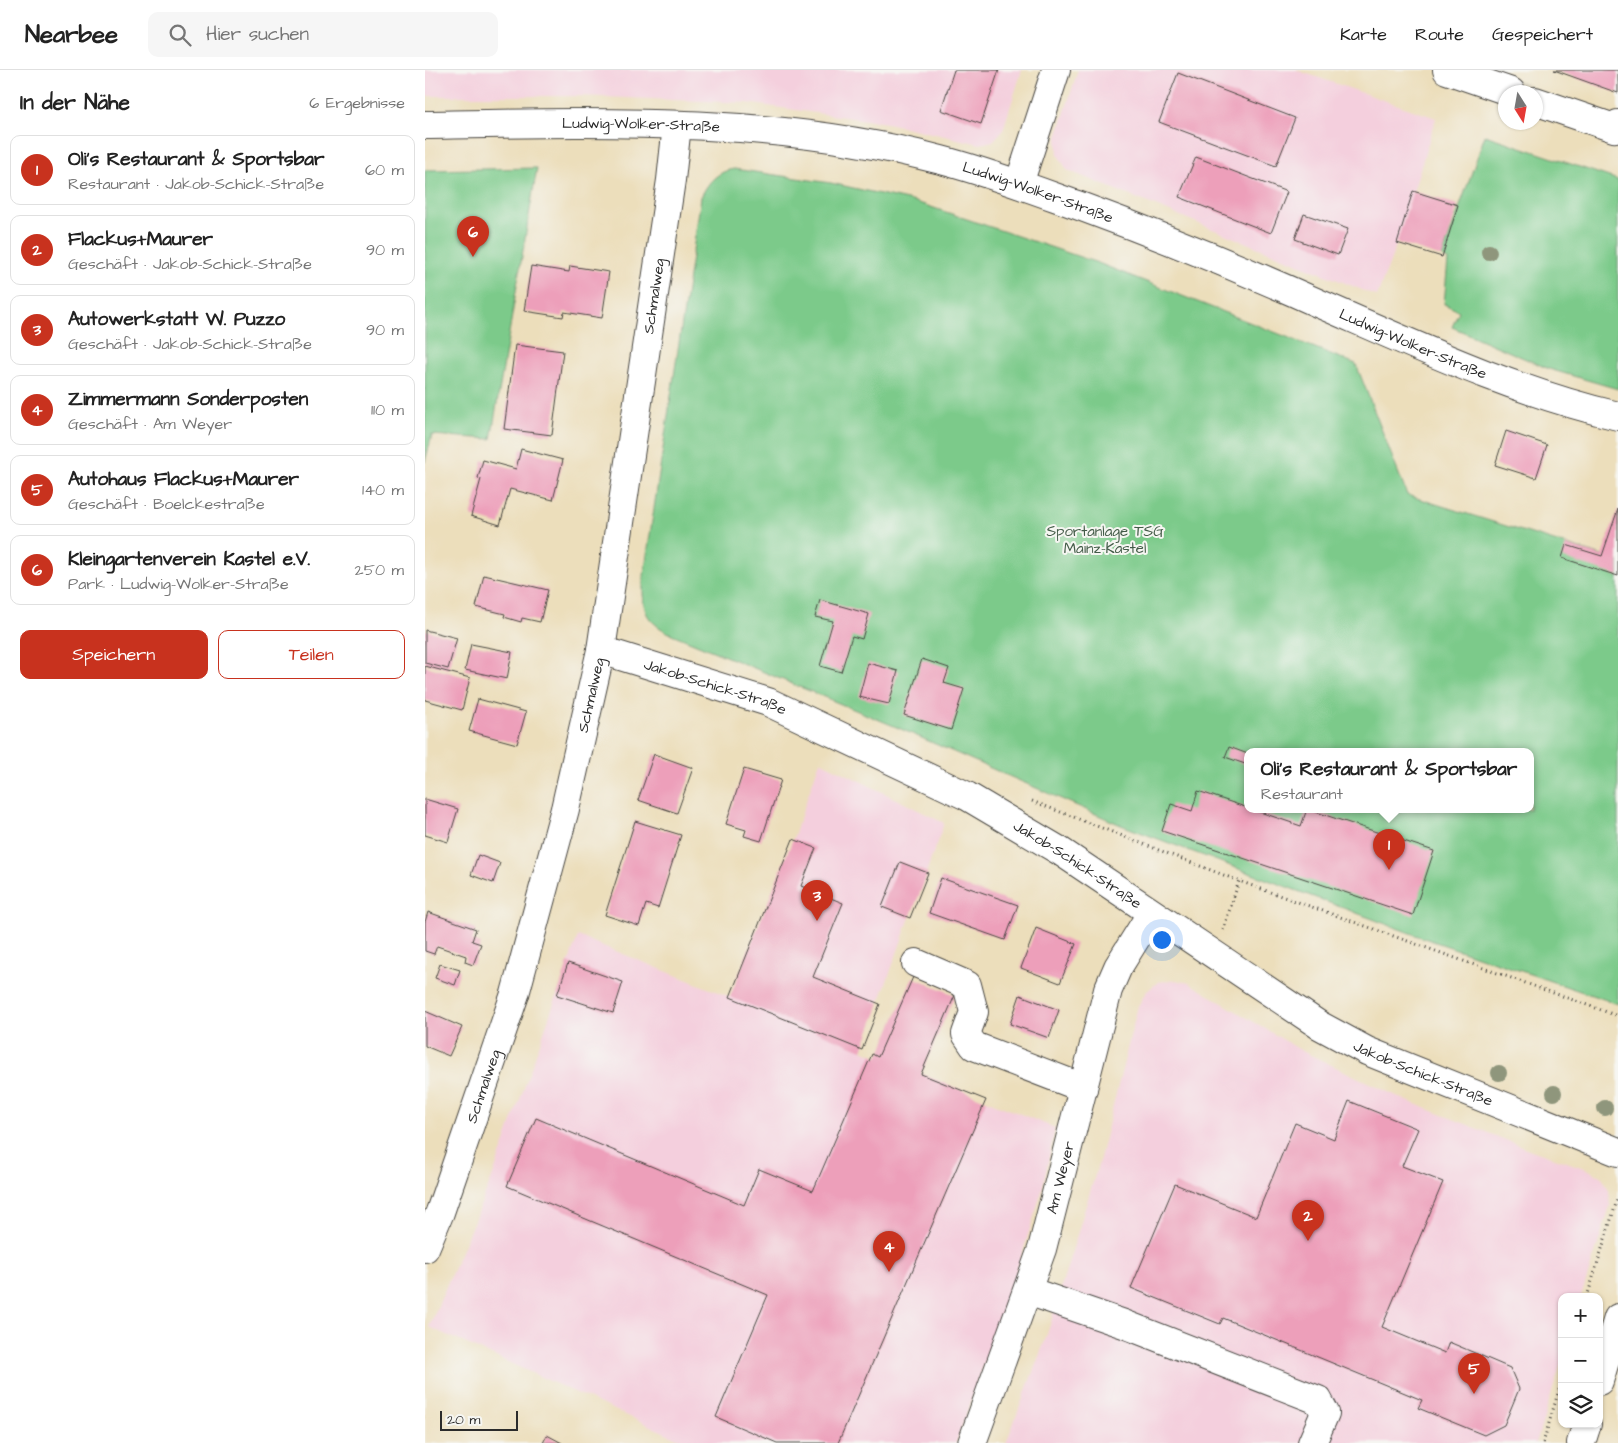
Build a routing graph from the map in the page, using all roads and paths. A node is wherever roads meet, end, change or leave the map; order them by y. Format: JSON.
{"nodes":[{"id":1,"x":1056,"y":70,"type":"edge"},
{"id":2,"x":1447,"y":70,"type":"edge"},
{"id":3,"x":1498,"y":88,"type":"edge"},
{"id":4,"x":1543,"y":104,"type":"edge"},
{"id":5,"x":1618,"y":124,"type":"edge"},
{"id":6,"x":425,"y":125,"type":"edge"},
{"id":7,"x":677,"y":125,"type":"junction"},
{"id":8,"x":1019,"y":184,"type":"junction"},
{"id":9,"x":1618,"y":416,"type":"edge"},
{"id":10,"x":601,"y":650,"type":"junction"},
{"id":11,"x":1028,"y":800,"type":"dead end"},
{"id":12,"x":1239,"y":881,"type":"junction"},
{"id":13,"x":1151,"y":914,"type":"junction"},
{"id":14,"x":1214,"y":956,"type":"junction"},
{"id":15,"x":916,"y":963,"type":"dead end"},
{"id":16,"x":1618,"y":1016,"type":"edge"},
{"id":17,"x":1083,"y":1088,"type":"junction"},
{"id":18,"x":1618,"y":1152,"type":"edge"},
{"id":19,"x":1618,"y":1197,"type":"edge"},
{"id":20,"x":425,"y":1248,"type":"edge"},
{"id":21,"x":1028,"y":1292,"type":"junction"},
{"id":22,"x":1588,"y":1293,"type":"edge"},
{"id":23,"x":1618,"y":1318,"type":"edge"},
{"id":24,"x":1603,"y":1368,"type":"edge"},
{"id":25,"x":1561,"y":1383,"type":"edge"},
{"id":26,"x":1586,"y":1428,"type":"edge"},
{"id":27,"x":972,"y":1443,"type":"edge"},
{"id":28,"x":1313,"y":1443,"type":"edge"},
{"id":29,"x":1543,"y":1443,"type":"edge"},
{"id":30,"x":1581,"y":1443,"type":"edge"}],
"edges":[{"from":1,"to":8,"type":"street"},
{"from":2,"to":3,"type":"street"},
{"from":4,"to":5,"type":"street"},
{"from":6,"to":7,"type":"street","name":"Ludwig-Wolker-Straße"},
{"from":7,"to":8,"type":"street","name":"Ludwig-Wolker-Straße"},
{"from":7,"to":10,"type":"street","name":"Schmalweg"},
{"from":8,"to":9,"type":"street","name":"Ludwig-Wolker-Straße"},
{"from":10,"to":13,"type":"street","name":"Jakob-Schick-Straße"},
{"from":10,"to":20,"type":"street","name":"Schmalweg"},
{"from":11,"to":12,"type":"path"},
{"from":12,"to":14,"type":"path"},
{"from":12,"to":16,"type":"path"},
{"from":13,"to":14,"type":"street","name":"Jakob-Schick-Straße"},
{"from":13,"to":17,"type":"street","name":"Am Weyer"},
{"from":14,"to":18,"type":"street","name":"Jakob-Schick-Straße"},
{"from":15,"to":17,"type":"street"},
{"from":17,"to":21,"type":"street","name":"Am Weyer"},
{"from":19,"to":22,"type":"path"},
{"from":21,"to":27,"type":"street","name":"Am Weyer"},
{"from":21,"to":28,"type":"street"},
{"from":23,"to":24,"type":"street"},
{"from":25,"to":29,"type":"path"},
{"from":26,"to":30,"type":"street"}]}
